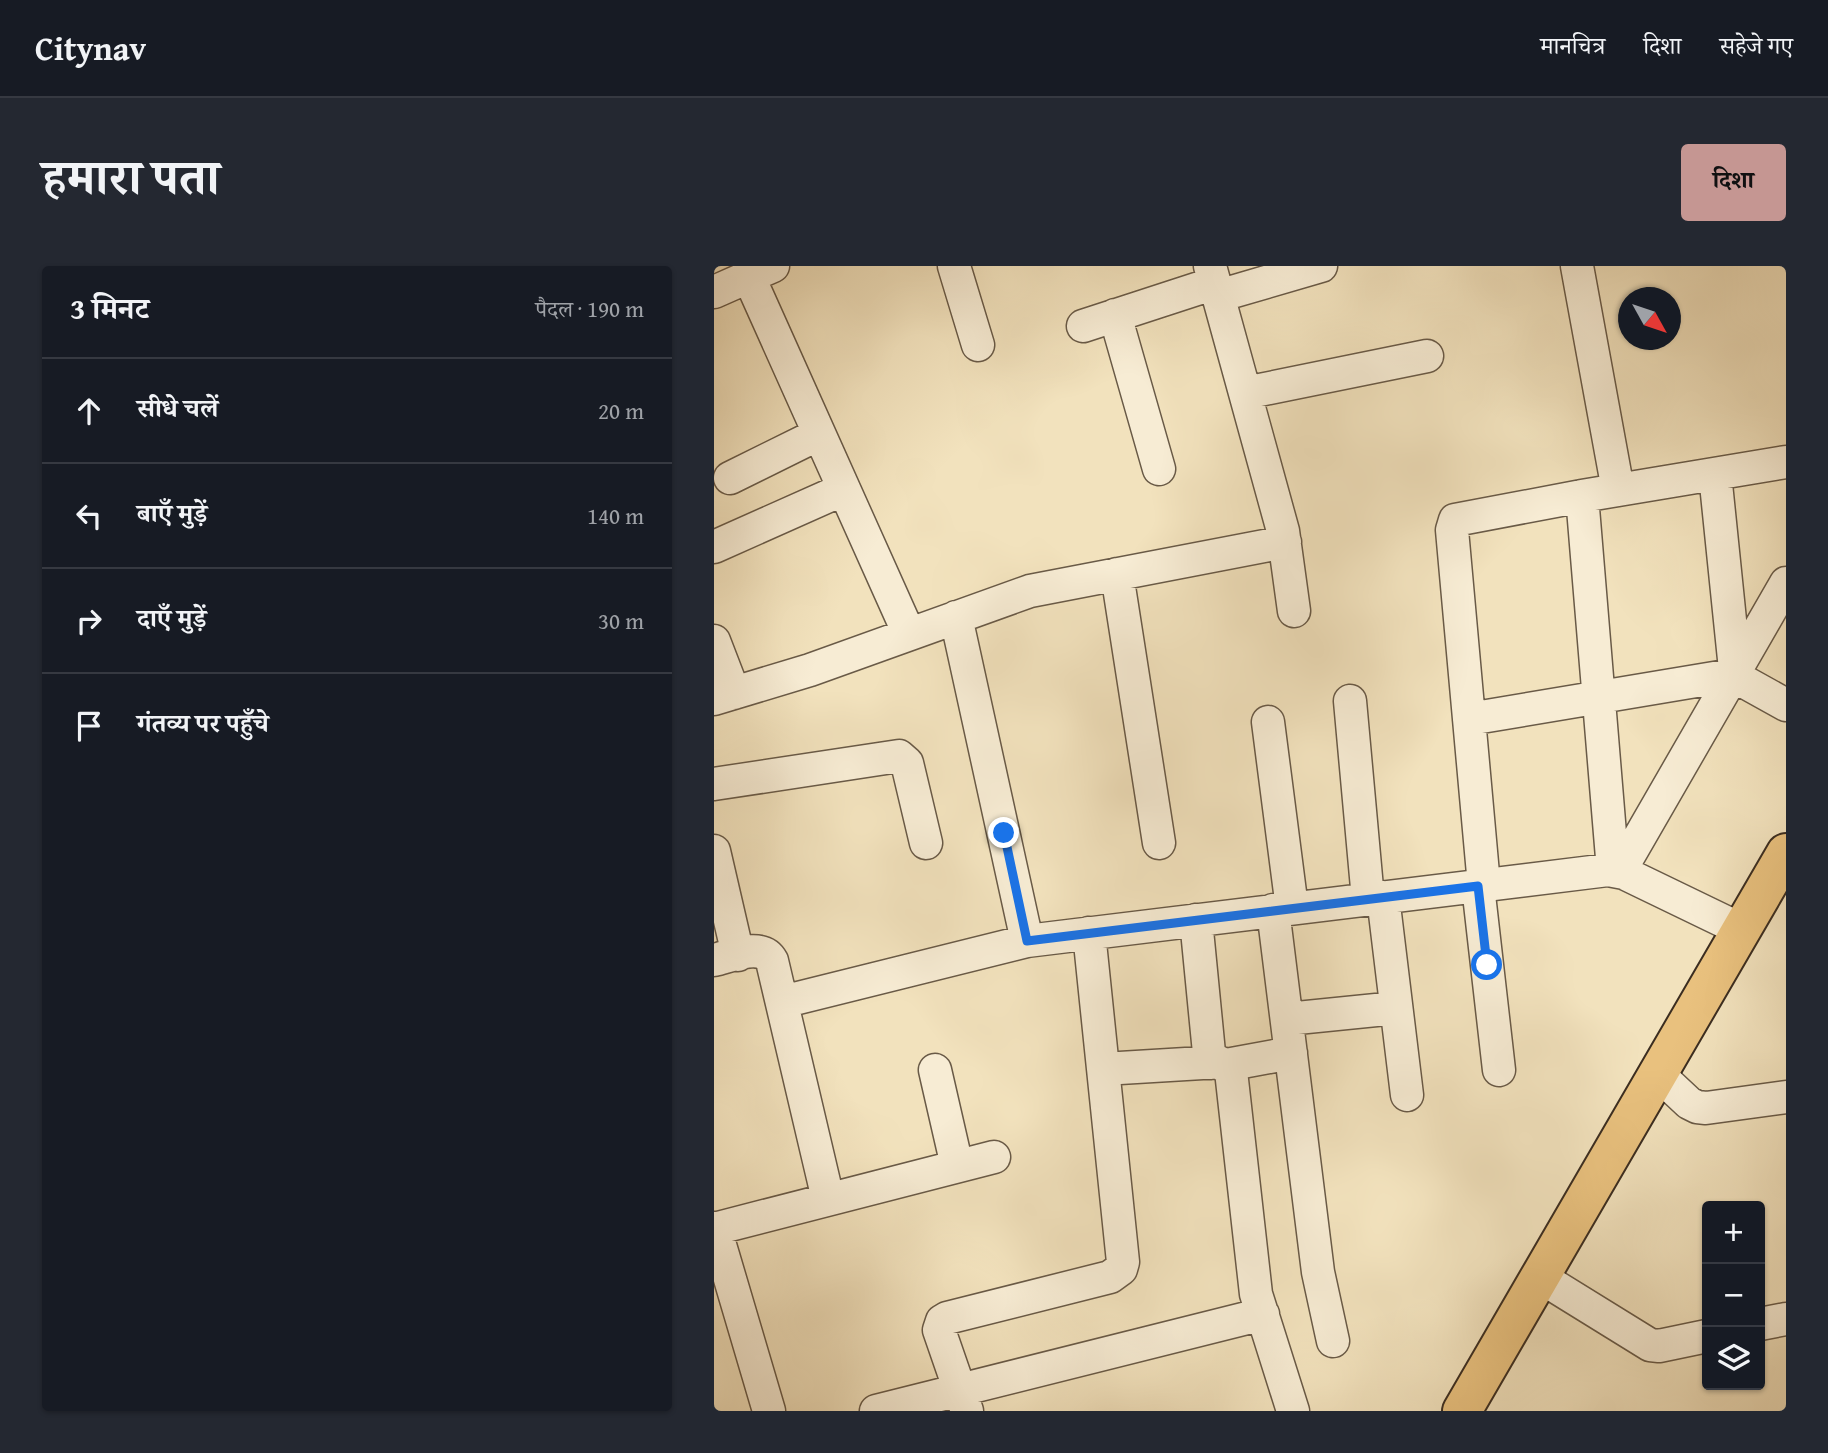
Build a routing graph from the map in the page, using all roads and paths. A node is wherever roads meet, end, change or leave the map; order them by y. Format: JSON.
{"nodes":[{"id":1,"x":954,"y":266,"type":"edge"},
{"id":2,"x":1321,"y":266,"type":"edge"},
{"id":3,"x":1577,"y":266,"type":"edge"},
{"id":4,"x":761,"y":271,"type":"edge"},
{"id":5,"x":1214,"y":282,"type":"edge"},
{"id":6,"x":714,"y":292,"type":"edge"},
{"id":7,"x":1115,"y":316,"type":"junction"},
{"id":8,"x":1083,"y":326,"type":"dead end"},
{"id":9,"x":978,"y":345,"type":"dead end"},
{"id":10,"x":1427,"y":356,"type":"dead end"},
{"id":11,"x":1245,"y":393,"type":"junction"},
{"id":12,"x":819,"y":434,"type":"junction"},
{"id":13,"x":1786,"y":463,"type":"edge"},
{"id":14,"x":1159,"y":469,"type":"dead end"},
{"id":15,"x":1715,"y":474,"type":"junction"},
{"id":16,"x":730,"y":478,"type":"dead end"},
{"id":17,"x":844,"y":489,"type":"junction"},
{"id":18,"x":1618,"y":490,"type":"junction"},
{"id":19,"x":1582,"y":496,"type":"junction"},
{"id":20,"x":1285,"y":542,"type":"junction"},
{"id":21,"x":714,"y":547,"type":"edge"},
{"id":22,"x":1118,"y":574,"type":"junction"},
{"id":23,"x":1786,"y":583,"type":"edge"},
{"id":24,"x":1294,"y":611,"type":"dead end"},
{"id":25,"x":956,"y":617,"type":"junction"},
{"id":26,"x":909,"y":634,"type":"junction"},
{"id":27,"x":714,"y":642,"type":"edge"},
{"id":28,"x":1733,"y":672,"type":"junction"},
{"id":29,"x":724,"y":696,"type":"edge"},
{"id":30,"x":1599,"y":697,"type":"junction"},
{"id":31,"x":1350,"y":701,"type":"dead end"},
{"id":32,"x":1786,"y":705,"type":"edge"},
{"id":33,"x":1469,"y":719,"type":"junction"},
{"id":34,"x":1268,"y":722,"type":"dead end"},
{"id":35,"x":714,"y":784,"type":"edge"},
{"id":36,"x":926,"y":843,"type":"dead end"},
{"id":37,"x":1159,"y":843,"type":"dead end"},
{"id":38,"x":714,"y":851,"type":"edge"},
{"id":39,"x":1786,"y":853,"type":"edge"},
{"id":40,"x":1616,"y":871,"type":"junction"},
{"id":41,"x":1481,"y":885,"type":"junction"},
{"id":42,"x":1375,"y":898,"type":"junction"},
{"id":43,"x":1282,"y":909,"type":"junction"},
{"id":44,"x":1196,"y":920,"type":"junction"},
{"id":45,"x":1742,"y":930,"type":"junction"},
{"id":46,"x":1089,"y":933,"type":"junction"},
{"id":47,"x":1027,"y":941,"type":"junction"},
{"id":48,"x":726,"y":957,"type":"edge"},
{"id":49,"x":782,"y":1002,"type":"junction"},
{"id":50,"x":1396,"y":1008,"type":"junction"},
{"id":51,"x":1287,"y":1019,"type":"junction"},
{"id":52,"x":1291,"y":1054,"type":"junction"},
{"id":53,"x":1218,"y":1064,"type":"junction"},
{"id":54,"x":1103,"y":1069,"type":"junction"},
{"id":55,"x":934,"y":1070,"type":"dead end"},
{"id":56,"x":1499,"y":1070,"type":"dead end"},
{"id":57,"x":1658,"y":1074,"type":"junction"},
{"id":58,"x":1407,"y":1096,"type":"dead end"},
{"id":59,"x":1786,"y":1097,"type":"edge"},
{"id":60,"x":994,"y":1157,"type":"dead end"},
{"id":61,"x":957,"y":1166,"type":"junction"},
{"id":62,"x":828,"y":1199,"type":"junction"},
{"id":63,"x":714,"y":1228,"type":"edge"},
{"id":64,"x":1540,"y":1277,"type":"junction"},
{"id":65,"x":1262,"y":1314,"type":"junction"},
{"id":66,"x":1786,"y":1319,"type":"edge"},
{"id":67,"x":1765,"y":1323,"type":"edge"},
{"id":68,"x":1702,"y":1337,"type":"edge"},
{"id":69,"x":1333,"y":1341,"type":"dead end"},
{"id":70,"x":963,"y":1400,"type":"edge"},
{"id":71,"x":769,"y":1411,"type":"edge"},
{"id":72,"x":876,"y":1411,"type":"edge"},
{"id":73,"x":1293,"y":1411,"type":"edge"},
{"id":74,"x":1462,"y":1411,"type":"edge"}],
"edges":[{"from":1,"to":9,"type":"street"},
{"from":2,"to":5,"type":"street"},
{"from":3,"to":18,"type":"street"},
{"from":4,"to":6,"type":"street"},
{"from":4,"to":12,"type":"street"},
{"from":5,"to":7,"type":"street"},
{"from":5,"to":11,"type":"street"},
{"from":7,"to":8,"type":"street"},
{"from":7,"to":14,"type":"street"},
{"from":10,"to":11,"type":"street"},
{"from":11,"to":20,"type":"street"},
{"from":12,"to":16,"type":"street"},
{"from":12,"to":17,"type":"street"},
{"from":13,"to":15,"type":"street"},
{"from":15,"to":18,"type":"street"},
{"from":15,"to":28,"type":"street"},
{"from":17,"to":21,"type":"street"},
{"from":17,"to":26,"type":"street"},
{"from":18,"to":19,"type":"street"},
{"from":19,"to":30,"type":"street"},
{"from":19,"to":33,"type":"street"},
{"from":20,"to":22,"type":"street"},
{"from":20,"to":24,"type":"street"},
{"from":22,"to":25,"type":"street"},
{"from":22,"to":37,"type":"street"},
{"from":23,"to":28,"type":"street"},
{"from":25,"to":26,"type":"street"},
{"from":25,"to":47,"type":"street"},
{"from":26,"to":29,"type":"street"},
{"from":27,"to":29,"type":"street"},
{"from":28,"to":30,"type":"street"},
{"from":28,"to":32,"type":"street"},
{"from":28,"to":40,"type":"street"},
{"from":30,"to":33,"type":"street"},
{"from":30,"to":40,"type":"street"},
{"from":31,"to":42,"type":"street"},
{"from":33,"to":41,"type":"street"},
{"from":34,"to":43,"type":"street"},
{"from":35,"to":36,"type":"street"},
{"from":38,"to":48,"type":"street"},
{"from":39,"to":45,"type":"main road"},
{"from":40,"to":41,"type":"street"},
{"from":40,"to":45,"type":"street"},
{"from":41,"to":42,"type":"street"},
{"from":41,"to":56,"type":"street"},
{"from":42,"to":43,"type":"street"},
{"from":42,"to":50,"type":"street"},
{"from":43,"to":44,"type":"street"},
{"from":43,"to":51,"type":"street"},
{"from":44,"to":46,"type":"street"},
{"from":44,"to":53,"type":"street"},
{"from":45,"to":57,"type":"main road"},
{"from":46,"to":47,"type":"street"},
{"from":46,"to":54,"type":"street"},
{"from":47,"to":49,"type":"street"},
{"from":48,"to":49,"type":"street"},
{"from":49,"to":62,"type":"street"},
{"from":50,"to":51,"type":"street"},
{"from":50,"to":58,"type":"street"},
{"from":51,"to":52,"type":"street"},
{"from":52,"to":53,"type":"street"},
{"from":52,"to":69,"type":"street"},
{"from":53,"to":54,"type":"street"},
{"from":53,"to":65,"type":"street"},
{"from":54,"to":70,"type":"street"},
{"from":55,"to":61,"type":"street"},
{"from":57,"to":59,"type":"street"},
{"from":57,"to":64,"type":"main road"},
{"from":60,"to":61,"type":"street"},
{"from":61,"to":62,"type":"street"},
{"from":62,"to":63,"type":"street"},
{"from":63,"to":71,"type":"street"},
{"from":64,"to":68,"type":"street"},
{"from":64,"to":74,"type":"main road"},
{"from":65,"to":70,"type":"street"},
{"from":65,"to":73,"type":"street"},
{"from":66,"to":67,"type":"street"},
{"from":70,"to":72,"type":"street"}]}
